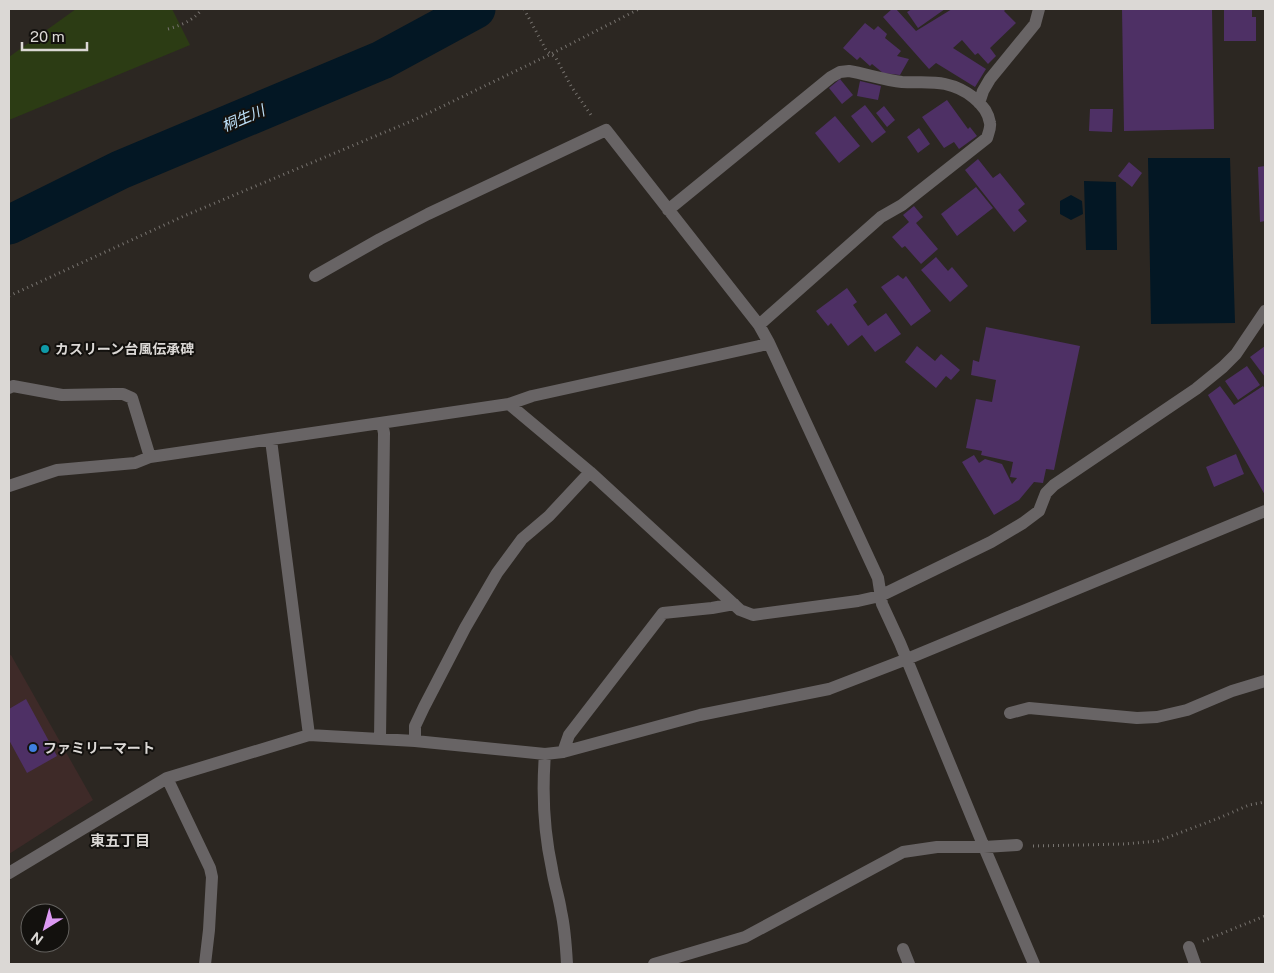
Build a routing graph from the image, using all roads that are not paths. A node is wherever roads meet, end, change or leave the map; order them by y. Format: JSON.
{"nodes":[{"id":1,"x":1039,"y":9,"type":"edge"},
{"id":2,"x":979,"y":103,"type":"junction"},
{"id":3,"x":668,"y":210,"type":"junction"},
{"id":4,"x":315,"y":276,"type":"dead end"},
{"id":5,"x":1265,"y":311,"type":"edge"},
{"id":6,"x":759,"y":325,"type":"junction"},
{"id":7,"x":769,"y":343,"type":"junction"},
{"id":8,"x":9,"y":388,"type":"edge"},
{"id":9,"x":509,"y":404,"type":"junction"},
{"id":10,"x":382,"y":423,"type":"junction"},
{"id":11,"x":271,"y":440,"type":"junction"},
{"id":12,"x":150,"y":457,"type":"junction"},
{"id":13,"x":590,"y":472,"type":"junction"},
{"id":14,"x":9,"y":486,"type":"edge"},
{"id":15,"x":1265,"y":511,"type":"edge"},
{"id":16,"x":880,"y":596,"type":"junction"},
{"id":17,"x":734,"y":604,"type":"junction"},
{"id":18,"x":907,"y":659,"type":"junction"},
{"id":19,"x":1265,"y":681,"type":"edge"},
{"id":20,"x":1010,"y":713,"type":"dead end"},
{"id":21,"x":309,"y":735,"type":"junction"},
{"id":22,"x":380,"y":739,"type":"junction"},
{"id":23,"x":415,"y":741,"type":"junction"},
{"id":24,"x":563,"y":752,"type":"junction"},
{"id":25,"x":546,"y":754,"type":"junction"},
{"id":26,"x":167,"y":778,"type":"junction"},
{"id":27,"x":1017,"y":845,"type":"road end"},
{"id":28,"x":984,"y":847,"type":"junction"},
{"id":29,"x":9,"y":873,"type":"edge"},
{"id":30,"x":1189,"y":947,"type":"road end"},
{"id":31,"x":903,"y":949,"type":"dead end"},
{"id":32,"x":205,"y":964,"type":"edge"},
{"id":33,"x":567,"y":964,"type":"edge"},
{"id":34,"x":654,"y":964,"type":"edge"},
{"id":35,"x":908,"y":964,"type":"edge"},
{"id":36,"x":1034,"y":964,"type":"edge"},
{"id":37,"x":1195,"y":964,"type":"edge"}],
"edges":[{"from":1,"to":2,"type":"street"},
{"from":2,"to":3,"type":"street"},
{"from":2,"to":6,"type":"street"},
{"from":3,"to":4,"type":"street"},
{"from":3,"to":6,"type":"street"},
{"from":5,"to":16,"type":"street"},
{"from":6,"to":7,"type":"street"},
{"from":7,"to":9,"type":"street"},
{"from":7,"to":16,"type":"street"},
{"from":8,"to":12,"type":"street"},
{"from":9,"to":10,"type":"street"},
{"from":9,"to":13,"type":"street"},
{"from":10,"to":11,"type":"street"},
{"from":10,"to":22,"type":"street"},
{"from":11,"to":12,"type":"street"},
{"from":11,"to":21,"type":"street"},
{"from":12,"to":14,"type":"street"},
{"from":13,"to":17,"type":"street"},
{"from":13,"to":23,"type":"street"},
{"from":15,"to":18,"type":"street"},
{"from":16,"to":17,"type":"street"},
{"from":16,"to":18,"type":"street"},
{"from":17,"to":24,"type":"street"},
{"from":18,"to":24,"type":"street"},
{"from":18,"to":28,"type":"street"},
{"from":19,"to":20,"type":"street"},
{"from":21,"to":22,"type":"street"},
{"from":21,"to":26,"type":"street"},
{"from":22,"to":23,"type":"street"},
{"from":23,"to":25,"type":"street"},
{"from":24,"to":25,"type":"street"},
{"from":25,"to":33,"type":"street"},
{"from":26,"to":29,"type":"street"},
{"from":26,"to":32,"type":"street"},
{"from":27,"to":28,"type":"street"},
{"from":28,"to":34,"type":"street"},
{"from":28,"to":36,"type":"street"},
{"from":30,"to":37,"type":"street"},
{"from":31,"to":35,"type":"street"}]}
